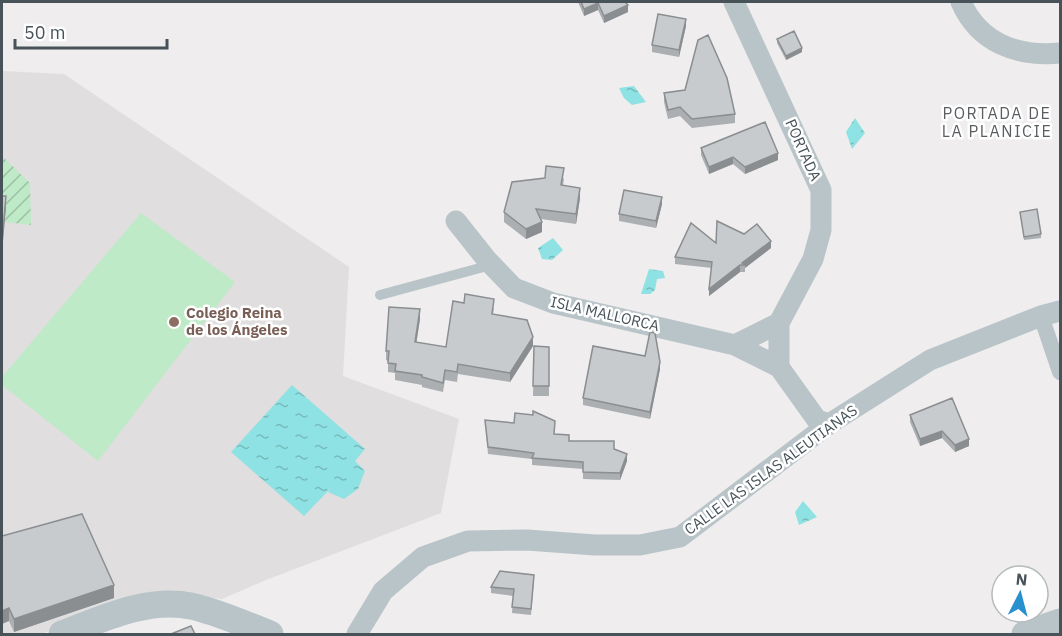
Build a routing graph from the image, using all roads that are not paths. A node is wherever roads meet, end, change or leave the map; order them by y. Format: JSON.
{"nodes":[{"id":1,"x":734,"y":2,"type":"edge"},
{"id":2,"x":961,"y":2,"type":"edge"},
{"id":3,"x":1060,"y":53,"type":"edge"},
{"id":4,"x":456,"y":221,"type":"dead end"},
{"id":5,"x":491,"y":265,"type":"junction"},
{"id":6,"x":380,"y":295,"type":"dead end"},
{"id":7,"x":1051,"y":313,"type":"edge"},
{"id":8,"x":779,"y":323,"type":"junction"},
{"id":9,"x":735,"y":345,"type":"junction"},
{"id":10,"x":779,"y":367,"type":"junction"},
{"id":11,"x":1060,"y":372,"type":"edge"},
{"id":12,"x":828,"y":424,"type":"junction"},
{"id":13,"x":1058,"y":627,"type":"edge"},
{"id":14,"x":62,"y":634,"type":"edge"},
{"id":15,"x":270,"y":634,"type":"edge"},
{"id":16,"x":357,"y":634,"type":"edge"},
{"id":17,"x":1025,"y":634,"type":"edge"}],
"edges":[{"from":1,"to":8,"type":"street","name":"PORTADA"},
{"from":2,"to":3,"type":"street"},
{"from":4,"to":5,"type":"street","name":"ISLA MALLORCA"},
{"from":5,"to":6,"type":"lane"},
{"from":5,"to":9,"type":"street","name":"ISLA MALLORCA"},
{"from":7,"to":11,"type":"street"},
{"from":7,"to":12,"type":"street","name":"CALLE LAS ISLAS ALEUTIANAS"},
{"from":8,"to":9,"type":"street"},
{"from":8,"to":10,"type":"street","name":"PORTADA"},
{"from":9,"to":10,"type":"street","name":"ISLA MALLORCA"},
{"from":10,"to":12,"type":"street"},
{"from":12,"to":16,"type":"street","name":"CALLE LAS ISLAS ALEUTIANAS"},
{"from":13,"to":17,"type":"street"},
{"from":14,"to":15,"type":"street"}]}
